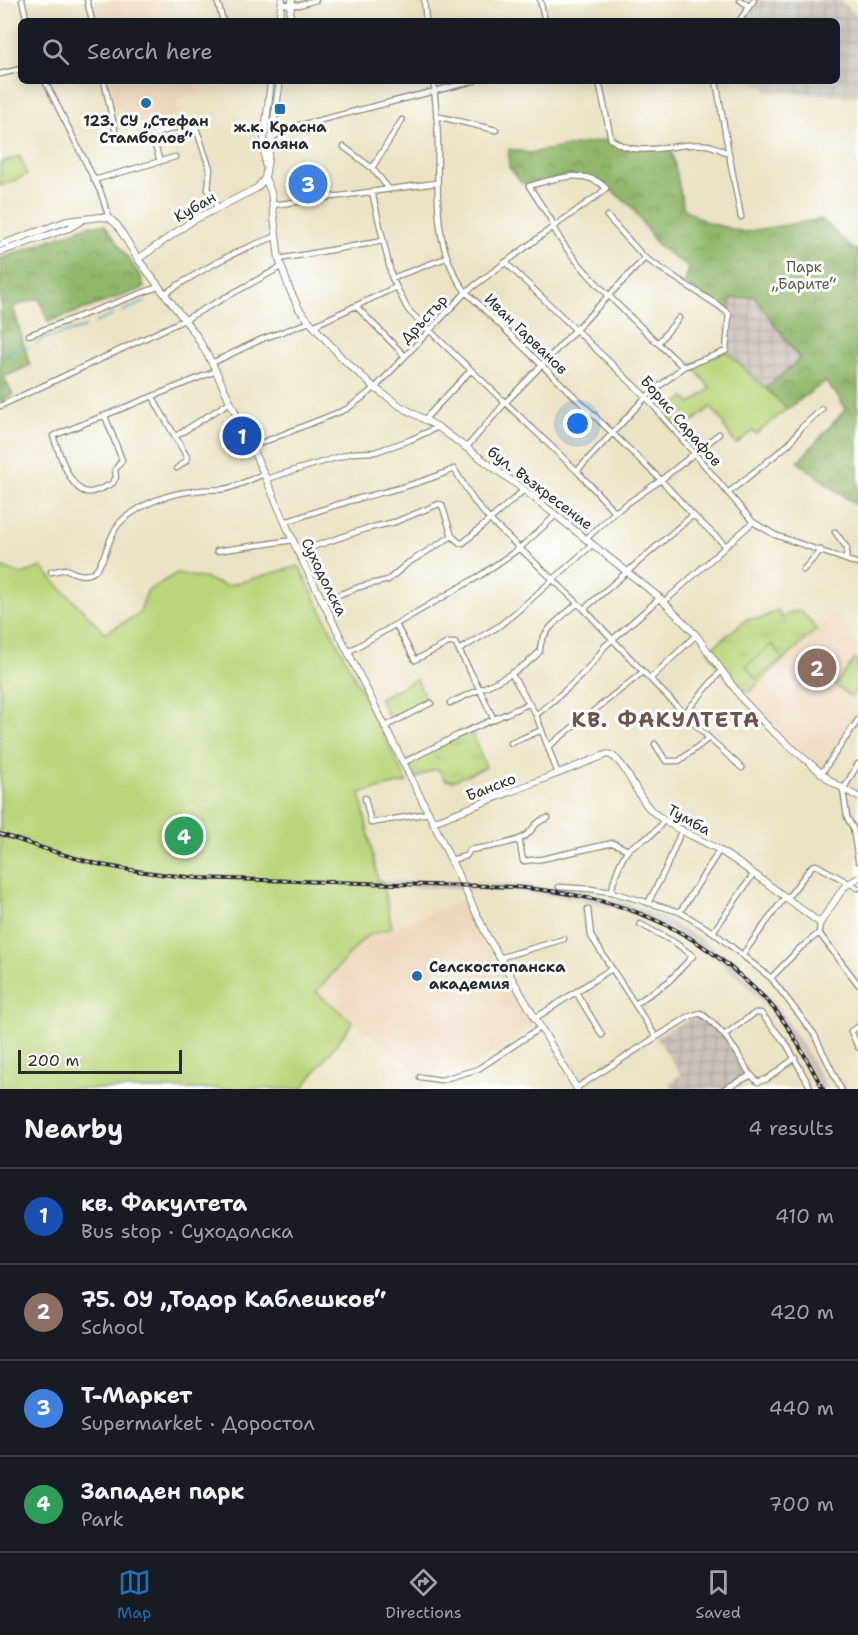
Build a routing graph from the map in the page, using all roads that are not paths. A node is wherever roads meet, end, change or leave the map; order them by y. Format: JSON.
{"nodes":[{"id":1,"x":22,"y":0,"type":"edge"},
{"id":2,"x":88,"y":0,"type":"edge"},
{"id":3,"x":217,"y":0,"type":"edge"},
{"id":4,"x":316,"y":0,"type":"edge"},
{"id":5,"x":424,"y":0,"type":"edge"},
{"id":6,"x":540,"y":0,"type":"edge"},
{"id":7,"x":740,"y":0,"type":"edge"},
{"id":8,"x":754,"y":0,"type":"edge"},
{"id":9,"x":282,"y":2,"type":"edge"},
{"id":10,"x":292,"y":2,"type":"edge"},
{"id":11,"x":749,"y":6,"type":"junction"},
{"id":12,"x":26,"y":18,"type":"edge"},
{"id":13,"x":91,"y":18,"type":"edge"},
{"id":14,"x":222,"y":18,"type":"edge"},
{"id":15,"x":279,"y":18,"type":"edge"},
{"id":16,"x":289,"y":18,"type":"edge"},
{"id":17,"x":426,"y":18,"type":"edge"},
{"id":18,"x":544,"y":18,"type":"edge"},
{"id":19,"x":741,"y":18,"type":"edge"},
{"id":20,"x":18,"y":70,"type":"edge"},
{"id":21,"x":0,"y":75,"type":"edge"},
{"id":22,"x":46,"y":84,"type":"edge"},
{"id":23,"x":105,"y":84,"type":"edge"},
{"id":24,"x":271,"y":84,"type":"edge"},
{"id":25,"x":280,"y":84,"type":"edge"},
{"id":26,"x":433,"y":84,"type":"edge"},
{"id":27,"x":463,"y":84,"type":"edge"},
{"id":28,"x":600,"y":84,"type":"edge"},
{"id":29,"x":717,"y":84,"type":"edge"},
{"id":30,"x":434,"y":92,"type":"junction"},
{"id":31,"x":436,"y":116,"type":"junction"},
{"id":32,"x":402,"y":120,"type":"dead end"},
{"id":33,"x":115,"y":130,"type":"dead end"},
{"id":34,"x":496,"y":130,"type":"dead end"},
{"id":35,"x":272,"y":138,"type":"junction"},
{"id":36,"x":344,"y":147,"type":"dead end"},
{"id":37,"x":729,"y":154,"type":"junction"},
{"id":38,"x":175,"y":157,"type":"dead end"},
{"id":39,"x":160,"y":162,"type":"junction"},
{"id":40,"x":372,"y":168,"type":"junction"},
{"id":41,"x":265,"y":175,"type":"junction"},
{"id":42,"x":94,"y":180,"type":"junction"},
{"id":43,"x":436,"y":183,"type":"junction"},
{"id":44,"x":389,"y":189,"type":"junction"},
{"id":45,"x":372,"y":192,"type":"junction"},
{"id":46,"x":273,"y":205,"type":"junction"},
{"id":47,"x":217,"y":207,"type":"junction"},
{"id":48,"x":607,"y":216,"type":"dead end"},
{"id":49,"x":109,"y":218,"type":"junction"},
{"id":50,"x":741,"y":218,"type":"dead end"},
{"id":51,"x":82,"y":221,"type":"junction"},
{"id":52,"x":553,"y":227,"type":"junction"},
{"id":53,"x":275,"y":237,"type":"junction"},
{"id":54,"x":383,"y":241,"type":"junction"},
{"id":55,"x":0,"y":245,"type":"edge"},
{"id":56,"x":0,"y":252,"type":"edge"},
{"id":57,"x":446,"y":258,"type":"junction"},
{"id":58,"x":645,"y":258,"type":"junction"},
{"id":59,"x":138,"y":259,"type":"junction"},
{"id":60,"x":279,"y":259,"type":"junction"},
{"id":61,"x":505,"y":262,"type":"junction"},
{"id":62,"x":281,"y":267,"type":"junction"},
{"id":63,"x":392,"y":278,"type":"junction"},
{"id":64,"x":158,"y":287,"type":"junction"},
{"id":65,"x":396,"y":287,"type":"junction"},
{"id":66,"x":466,"y":292,"type":"junction"},
{"id":67,"x":164,"y":294,"type":"junction"},
{"id":68,"x":610,"y":295,"type":"junction"},
{"id":69,"x":357,"y":307,"type":"junction"},
{"id":70,"x":679,"y":318,"type":"dead end"},
{"id":71,"x":184,"y":320,"type":"junction"},
{"id":72,"x":311,"y":324,"type":"junction"},
{"id":73,"x":429,"y":329,"type":"junction"},
{"id":74,"x":577,"y":331,"type":"junction"},
{"id":75,"x":29,"y":335,"type":"dead end"},
{"id":76,"x":658,"y":343,"type":"junction"},
{"id":77,"x":405,"y":356,"type":"junction"},
{"id":78,"x":212,"y":363,"type":"junction"},
{"id":79,"x":542,"y":367,"type":"junction"},
{"id":80,"x":683,"y":367,"type":"junction"},
{"id":81,"x":471,"y":370,"type":"junction"},
{"id":82,"x":216,"y":371,"type":"junction"},
{"id":83,"x":375,"y":388,"type":"junction"},
{"id":84,"x":153,"y":396,"type":"junction"},
{"id":85,"x":646,"y":397,"type":"junction"},
{"id":86,"x":230,"y":402,"type":"junction"},
{"id":87,"x":505,"y":404,"type":"junction"},
{"id":88,"x":0,"y":406,"type":"edge"},
{"id":89,"x":822,"y":410,"type":"dead end"},
{"id":90,"x":105,"y":416,"type":"junction"},
{"id":91,"x":424,"y":419,"type":"junction"},
{"id":92,"x":438,"y":427,"type":"junction"},
{"id":93,"x":612,"y":432,"type":"junction"},
{"id":94,"x":719,"y":434,"type":"dead end"},
{"id":95,"x":176,"y":436,"type":"junction"},
{"id":96,"x":251,"y":447,"type":"junction"},
{"id":97,"x":466,"y":448,"type":"junction"},
{"id":98,"x":694,"y":454,"type":"junction"},
{"id":99,"x":177,"y":468,"type":"dead end"},
{"id":100,"x":577,"y":471,"type":"junction"},
{"id":101,"x":265,"y":476,"type":"junction"},
{"id":102,"x":661,"y":480,"type":"junction"},
{"id":103,"x":524,"y":490,"type":"junction"},
{"id":104,"x":728,"y":493,"type":"junction"},
{"id":105,"x":615,"y":512,"type":"junction"},
{"id":106,"x":693,"y":514,"type":"junction"},
{"id":107,"x":556,"y":515,"type":"junction"},
{"id":108,"x":490,"y":520,"type":"junction"},
{"id":109,"x":285,"y":522,"type":"junction"},
{"id":110,"x":753,"y":522,"type":"junction"},
{"id":111,"x":835,"y":532,"type":"dead end"},
{"id":112,"x":452,"y":536,"type":"junction"},
{"id":113,"x":586,"y":539,"type":"junction"},
{"id":114,"x":293,"y":540,"type":"junction"},
{"id":115,"x":593,"y":544,"type":"junction"},
{"id":116,"x":725,"y":546,"type":"junction"},
{"id":117,"x":520,"y":548,"type":"junction"},
{"id":118,"x":820,"y":550,"type":"junction"},
{"id":119,"x":217,"y":551,"type":"dead end"},
{"id":120,"x":298,"y":552,"type":"junction"},
{"id":121,"x":846,"y":559,"type":"junction"},
{"id":122,"x":858,"y":564,"type":"edge"},
{"id":123,"x":627,"y":570,"type":"junction"},
{"id":124,"x":803,"y":570,"type":"dead end"},
{"id":125,"x":51,"y":572,"type":"dead end"},
{"id":126,"x":554,"y":580,"type":"junction"},
{"id":127,"x":662,"y":600,"type":"junction"},
{"id":128,"x":322,"y":601,"type":"junction"},
{"id":129,"x":577,"y":604,"type":"junction"},
{"id":130,"x":584,"y":609,"type":"junction"},
{"id":131,"x":396,"y":624,"type":"junction"},
{"id":132,"x":696,"y":635,"type":"junction"},
{"id":133,"x":614,"y":639,"type":"junction"},
{"id":134,"x":459,"y":650,"type":"junction"},
{"id":135,"x":348,"y":652,"type":"junction"},
{"id":136,"x":722,"y":670,"type":"junction"},
{"id":137,"x":643,"y":672,"type":"junction"},
{"id":138,"x":511,"y":673,"type":"junction"},
{"id":139,"x":650,"y":679,"type":"junction"},
{"id":140,"x":479,"y":688,"type":"junction"},
{"id":141,"x":431,"y":703,"type":"dead end"},
{"id":142,"x":450,"y":703,"type":"dead end"},
{"id":143,"x":528,"y":704,"type":"junction"},
{"id":144,"x":685,"y":713,"type":"junction"},
{"id":145,"x":536,"y":715,"type":"junction"},
{"id":146,"x":494,"y":720,"type":"junction"},
{"id":147,"x":858,"y":720,"type":"edge"},
{"id":148,"x":384,"y":727,"type":"junction"},
{"id":149,"x":542,"y":730,"type":"junction"},
{"id":150,"x":709,"y":738,"type":"junction"},
{"id":151,"x":511,"y":743,"type":"dead end"},
{"id":152,"x":655,"y":744,"type":"dead end"},
{"id":153,"x":549,"y":746,"type":"junction"},
{"id":154,"x":403,"y":763,"type":"junction"},
{"id":155,"x":858,"y":764,"type":"edge"},
{"id":156,"x":742,"y":768,"type":"dead end"},
{"id":157,"x":558,"y":774,"type":"junction"},
{"id":158,"x":821,"y":774,"type":"junction"},
{"id":159,"x":843,"y":790,"type":"junction"},
{"id":160,"x":858,"y":797,"type":"edge"},
{"id":161,"x":365,"y":798,"type":"dead end"},
{"id":162,"x":429,"y":813,"type":"junction"},
{"id":163,"x":548,"y":818,"type":"dead end"},
{"id":164,"x":663,"y":821,"type":"junction"},
{"id":165,"x":433,"y":822,"type":"junction"},
{"id":166,"x":682,"y":829,"type":"junction"},
{"id":167,"x":519,"y":839,"type":"junction"},
{"id":168,"x":628,"y":850,"type":"junction"},
{"id":169,"x":719,"y":850,"type":"junction"},
{"id":170,"x":451,"y":860,"type":"junction"},
{"id":171,"x":858,"y":861,"type":"edge"},
{"id":172,"x":753,"y":875,"type":"junction"},
{"id":173,"x":858,"y":878,"type":"edge"},
{"id":174,"x":848,"y":883,"type":"junction"},
{"id":175,"x":559,"y":887,"type":"dead end"},
{"id":176,"x":858,"y":888,"type":"edge"},
{"id":177,"x":612,"y":892,"type":"junction"},
{"id":178,"x":785,"y":897,"type":"junction"},
{"id":179,"x":648,"y":903,"type":"junction"},
{"id":180,"x":588,"y":909,"type":"dead end"},
{"id":181,"x":680,"y":912,"type":"junction"},
{"id":182,"x":820,"y":922,"type":"junction"},
{"id":183,"x":640,"y":924,"type":"dead end"},
{"id":184,"x":713,"y":932,"type":"junction"},
{"id":185,"x":819,"y":933,"type":"junction"},
{"id":186,"x":564,"y":939,"type":"dead end"},
{"id":187,"x":743,"y":954,"type":"junction"},
{"id":188,"x":499,"y":958,"type":"junction"},
{"id":189,"x":611,"y":969,"type":"junction"},
{"id":190,"x":771,"y":978,"type":"junction"},
{"id":191,"x":858,"y":984,"type":"edge"},
{"id":192,"x":576,"y":992,"type":"junction"},
{"id":193,"x":634,"y":1004,"type":"junction"},
{"id":194,"x":534,"y":1019,"type":"junction"},
{"id":195,"x":858,"y":1027,"type":"edge"},
{"id":196,"x":540,"y":1028,"type":"junction"},
{"id":197,"x":602,"y":1035,"type":"dead end"},
{"id":198,"x":724,"y":1035,"type":"junction"},
{"id":199,"x":656,"y":1037,"type":"junction"},
{"id":200,"x":858,"y":1047,"type":"edge"},
{"id":201,"x":795,"y":1058,"type":"junction"},
{"id":202,"x":750,"y":1076,"type":"junction"},
{"id":203,"x":420,"y":1077,"type":"dead end"},
{"id":204,"x":810,"y":1087,"type":"dead end"},
{"id":205,"x":577,"y":1088,"type":"edge"},
{"id":206,"x":724,"y":1089,"type":"edge"},
{"id":207,"x":841,"y":1089,"type":"edge"}],
"edges":[{"from":1,"to":12,"type":"street"},
{"from":2,"to":13,"type":"street"},
{"from":3,"to":14,"type":"street"},
{"from":4,"to":10,"type":"street"},
{"from":5,"to":17,"type":"street"},
{"from":6,"to":18,"type":"street"},
{"from":7,"to":11,"type":"street"},
{"from":8,"to":11,"type":"street"},
{"from":9,"to":10,"type":"street"},
{"from":9,"to":15,"type":"street"},
{"from":10,"to":16,"type":"street"},
{"from":11,"to":19,"type":"street"},
{"from":20,"to":21,"type":"street"},
{"from":22,"to":42,"type":"street","name":"Суходолска"},
{"from":23,"to":33,"type":"street"},
{"from":24,"to":41,"type":"street","name":"бул. Възкресение"},
{"from":25,"to":35,"type":"street","name":"бул. Възкресение"},
{"from":26,"to":30,"type":"street","name":"Иван Гарванов"},
{"from":27,"to":30,"type":"street"},
{"from":28,"to":37,"type":"street"},
{"from":29,"to":37,"type":"street"},
{"from":30,"to":31,"type":"street","name":"Иван Гарванов"},
{"from":30,"to":35,"type":"street"},
{"from":31,"to":34,"type":"street"},
{"from":31,"to":43,"type":"street","name":"Иван Гарванов"},
{"from":32,"to":40,"type":"street"},
{"from":35,"to":41,"type":"street","name":"бул. Възкресение"},
{"from":36,"to":40,"type":"street"},
{"from":37,"to":50,"type":"street"},
{"from":38,"to":39,"type":"street"},
{"from":39,"to":42,"type":"street"},
{"from":39,"to":47,"type":"street"},
{"from":40,"to":44,"type":"street"},
{"from":41,"to":46,"type":"street","name":"бул. Възкресение"},
{"from":41,"to":47,"type":"street","name":"Кубан"},
{"from":42,"to":49,"type":"street","name":"Суходолска"},
{"from":43,"to":44,"type":"street"},
{"from":43,"to":57,"type":"street","name":"Иван Гарванов"},
{"from":44,"to":45,"type":"street"},
{"from":45,"to":46,"type":"street"},
{"from":45,"to":54,"type":"street"},
{"from":46,"to":53,"type":"street","name":"бул. Възкресение"},
{"from":47,"to":59,"type":"street","name":"Кубан"},
{"from":48,"to":58,"type":"street"},
{"from":49,"to":51,"type":"street"},
{"from":49,"to":59,"type":"street","name":"Суходолска"},
{"from":51,"to":55,"type":"street"},
{"from":51,"to":56,"type":"street"},
{"from":52,"to":52,"type":"street","name":"Дръстър"},
{"from":52,"to":61,"type":"street","name":"Дръстър"},
{"from":52,"to":68,"type":"street"},
{"from":53,"to":60,"type":"street","name":"бул. Възкресение"},
{"from":53,"to":67,"type":"street"},
{"from":54,"to":60,"type":"street"},
{"from":54,"to":63,"type":"street"},
{"from":57,"to":63,"type":"street"},
{"from":57,"to":66,"type":"street","name":"Иван Гарванов"},
{"from":58,"to":68,"type":"street"},
{"from":58,"to":80,"type":"street"},
{"from":59,"to":64,"type":"street","name":"Суходолска"},
{"from":60,"to":62,"type":"street","name":"бул. Възкресение"},
{"from":61,"to":66,"type":"street","name":"Дръстър"},
{"from":61,"to":74,"type":"street","name":"Борис Сарафов"},
{"from":62,"to":71,"type":"street"},
{"from":62,"to":72,"type":"street","name":"бул. Възкресение"},
{"from":63,"to":65,"type":"street"},
{"from":64,"to":67,"type":"street","name":"Суходолска"},
{"from":64,"to":75,"type":"street"},
{"from":65,"to":69,"type":"street"},
{"from":65,"to":73,"type":"street"},
{"from":66,"to":73,"type":"street","name":"Дръстър"},
{"from":66,"to":79,"type":"street","name":"Иван Гарванов"},
{"from":67,"to":71,"type":"street","name":"Суходолска"},
{"from":68,"to":74,"type":"street"},
{"from":68,"to":76,"type":"street"},
{"from":69,"to":72,"type":"street"},
{"from":69,"to":77,"type":"street"},
{"from":70,"to":76,"type":"street"},
{"from":71,"to":78,"type":"street","name":"Суходолска"},
{"from":71,"to":88,"type":"street"},
{"from":72,"to":78,"type":"street"},
{"from":72,"to":83,"type":"street","name":"бул. Възкресение"},
{"from":73,"to":77,"type":"street","name":"Дръстър"},
{"from":73,"to":81,"type":"street"},
{"from":74,"to":79,"type":"street"},
{"from":74,"to":85,"type":"street","name":"Борис Сарафов"},
{"from":76,"to":80,"type":"street"},
{"from":77,"to":83,"type":"street","name":"Дръстър"},
{"from":78,"to":82,"type":"street","name":"Суходолска"},
{"from":79,"to":87,"type":"street"},
{"from":79,"to":93,"type":"street","name":"Иван Гарванов"},
{"from":80,"to":85,"type":"street"},
{"from":81,"to":87,"type":"street"},
{"from":81,"to":91,"type":"street"},
{"from":82,"to":84,"type":"street"},
{"from":82,"to":86,"type":"street","name":"Суходолска"},
{"from":83,"to":91,"type":"street","name":"бул. Възкресение"},
{"from":83,"to":96,"type":"street","name":"Дръстър"},
{"from":84,"to":90,"type":"street"},
{"from":84,"to":95,"type":"street"},
{"from":85,"to":93,"type":"street"},
{"from":85,"to":98,"type":"street","name":"Борис Сарафов"},
{"from":86,"to":95,"type":"street"},
{"from":86,"to":96,"type":"street","name":"Суходолска"},
{"from":87,"to":97,"type":"street"},
{"from":87,"to":100,"type":"street"},
{"from":89,"to":104,"type":"street"},
{"from":90,"to":90,"type":"street"},
{"from":91,"to":92,"type":"street","name":"бул. Възкресение"},
{"from":92,"to":97,"type":"street","name":"бул. Възкресение"},
{"from":92,"to":101,"type":"street"},
{"from":93,"to":100,"type":"street"},
{"from":93,"to":102,"type":"street","name":"Иван Гарванов"},
{"from":94,"to":98,"type":"street"},
{"from":95,"to":99,"type":"street"},
{"from":96,"to":101,"type":"street","name":"Суходолска"},
{"from":97,"to":103,"type":"street","name":"бул. Възкресение"},
{"from":98,"to":102,"type":"street"},
{"from":98,"to":104,"type":"street","name":"Борис Сарафов"},
{"from":100,"to":105,"type":"street"},
{"from":101,"to":109,"type":"street","name":"Суходолска"},
{"from":101,"to":125,"type":"street"},
{"from":102,"to":105,"type":"street"},
{"from":102,"to":106,"type":"street","name":"Иван Гарванов"},
{"from":103,"to":107,"type":"street","name":"бул. Възкресение"},
{"from":103,"to":108,"type":"street"},
{"from":104,"to":110,"type":"street","name":"Борис Сарафов"},
{"from":105,"to":113,"type":"street"},
{"from":106,"to":116,"type":"street","name":"Иван Гарванов"},
{"from":106,"to":123,"type":"street"},
{"from":107,"to":113,"type":"street","name":"бул. Възкресение"},
{"from":107,"to":117,"type":"street"},
{"from":108,"to":109,"type":"street"},
{"from":108,"to":112,"type":"street"},
{"from":108,"to":117,"type":"street"},
{"from":109,"to":114,"type":"street","name":"Суходолска"},
{"from":110,"to":116,"type":"street"},
{"from":110,"to":118,"type":"street","name":"Борис Сарафов"},
{"from":111,"to":121,"type":"street"},
{"from":112,"to":120,"type":"street"},
{"from":112,"to":128,"type":"street"},
{"from":113,"to":115,"type":"street","name":"бул. Възкресение"},
{"from":114,"to":119,"type":"street"},
{"from":114,"to":120,"type":"street","name":"Суходолска"},
{"from":115,"to":123,"type":"street","name":"бул. Възкресение"},
{"from":115,"to":126,"type":"street"},
{"from":116,"to":127,"type":"street"},
{"from":117,"to":126,"type":"street"},
{"from":117,"to":131,"type":"street"},
{"from":118,"to":121,"type":"street","name":"Борис Сарафов"},
{"from":118,"to":124,"type":"street"},
{"from":120,"to":128,"type":"street","name":"Суходолска"},
{"from":121,"to":122,"type":"street","name":"Борис Сарафов"},
{"from":123,"to":127,"type":"street","name":"бул. Възкресение"},
{"from":123,"to":130,"type":"street"},
{"from":126,"to":129,"type":"street"},
{"from":126,"to":134,"type":"street"},
{"from":127,"to":132,"type":"street","name":"бул. Възкресение"},
{"from":127,"to":133,"type":"street"},
{"from":128,"to":135,"type":"street","name":"Суходолска"},
{"from":129,"to":130,"type":"street"},
{"from":129,"to":138,"type":"street"},
{"from":130,"to":133,"type":"street"},
{"from":131,"to":134,"type":"street"},
{"from":131,"to":135,"type":"street"},
{"from":132,"to":136,"type":"street","name":"бул. Възкресение"},
{"from":132,"to":139,"type":"street"},
{"from":133,"to":137,"type":"street"},
{"from":133,"to":145,"type":"street"},
{"from":134,"to":140,"type":"street"},
{"from":135,"to":148,"type":"street","name":"Суходолска"},
{"from":136,"to":144,"type":"street"},
{"from":136,"to":158,"type":"street","name":"бул. Възкресение"},
{"from":137,"to":139,"type":"street"},
{"from":137,"to":153,"type":"street"},
{"from":138,"to":140,"type":"street"},
{"from":138,"to":143,"type":"street"},
{"from":139,"to":144,"type":"street"},
{"from":140,"to":142,"type":"street"},
{"from":140,"to":146,"type":"street"},
{"from":141,"to":148,"type":"street"},
{"from":143,"to":145,"type":"street"},
{"from":143,"to":146,"type":"street"},
{"from":144,"to":150,"type":"street"},
{"from":145,"to":149,"type":"street"},
{"from":146,"to":154,"type":"street"},
{"from":147,"to":158,"type":"street"},
{"from":148,"to":154,"type":"street","name":"Суходолска"},
{"from":149,"to":151,"type":"street"},
{"from":149,"to":153,"type":"street"},
{"from":150,"to":152,"type":"street"},
{"from":150,"to":156,"type":"street"},
{"from":153,"to":157,"type":"street"},
{"from":154,"to":162,"type":"street","name":"Суходолска"},
{"from":155,"to":159,"type":"street"},
{"from":157,"to":164,"type":"street","name":"Тумба"},
{"from":157,"to":165,"type":"street","name":"Банско"},
{"from":158,"to":159,"type":"street","name":"бул. Възкресение"},
{"from":159,"to":160,"type":"street","name":"бул. Възкресение"},
{"from":159,"to":171,"type":"street"},
{"from":161,"to":162,"type":"street"},
{"from":162,"to":165,"type":"street","name":"Суходолска"},
{"from":163,"to":167,"type":"street"},
{"from":164,"to":166,"type":"street","name":"Тумба"},
{"from":164,"to":168,"type":"street"},
{"from":165,"to":170,"type":"street","name":"Суходолска"},
{"from":166,"to":169,"type":"street","name":"Тумба"},
{"from":166,"to":179,"type":"street"},
{"from":167,"to":168,"type":"street"},
{"from":167,"to":170,"type":"street"},
{"from":168,"to":177,"type":"street"},
{"from":169,"to":172,"type":"street","name":"Тумба"},
{"from":169,"to":181,"type":"street"},
{"from":170,"to":188,"type":"street","name":"Суходолска"},
{"from":172,"to":178,"type":"street","name":"Тумба"},
{"from":172,"to":184,"type":"street"},
{"from":173,"to":174,"type":"street"},
{"from":174,"to":176,"type":"street"},
{"from":174,"to":178,"type":"street"},
{"from":174,"to":182,"type":"street"},
{"from":175,"to":177,"type":"street"},
{"from":177,"to":179,"type":"street"},
{"from":178,"to":182,"type":"street","name":"Тумба"},
{"from":178,"to":187,"type":"street"},
{"from":179,"to":181,"type":"street"},
{"from":180,"to":189,"type":"street"},
{"from":181,"to":184,"type":"street"},
{"from":182,"to":185,"type":"street"},
{"from":183,"to":193,"type":"street"},
{"from":184,"to":187,"type":"street"},
{"from":185,"to":190,"type":"street"},
{"from":185,"to":191,"type":"street"},
{"from":186,"to":188,"type":"street"},
{"from":187,"to":190,"type":"street"},
{"from":188,"to":194,"type":"street","name":"Суходолска"},
{"from":189,"to":192,"type":"street"},
{"from":189,"to":193,"type":"street"},
{"from":190,"to":207,"type":"street"},
{"from":192,"to":194,"type":"street"},
{"from":192,"to":197,"type":"street"},
{"from":193,"to":199,"type":"street"},
{"from":194,"to":196,"type":"street","name":"Суходолска"},
{"from":195,"to":200,"type":"street"},
{"from":196,"to":203,"type":"street"},
{"from":196,"to":205,"type":"street","name":"Суходолска"},
{"from":198,"to":199,"type":"street"},
{"from":198,"to":201,"type":"street"},
{"from":198,"to":202,"type":"street"},
{"from":199,"to":205,"type":"street"},
{"from":201,"to":202,"type":"street"},
{"from":201,"to":204,"type":"street"},
{"from":202,"to":206,"type":"street"}]}
